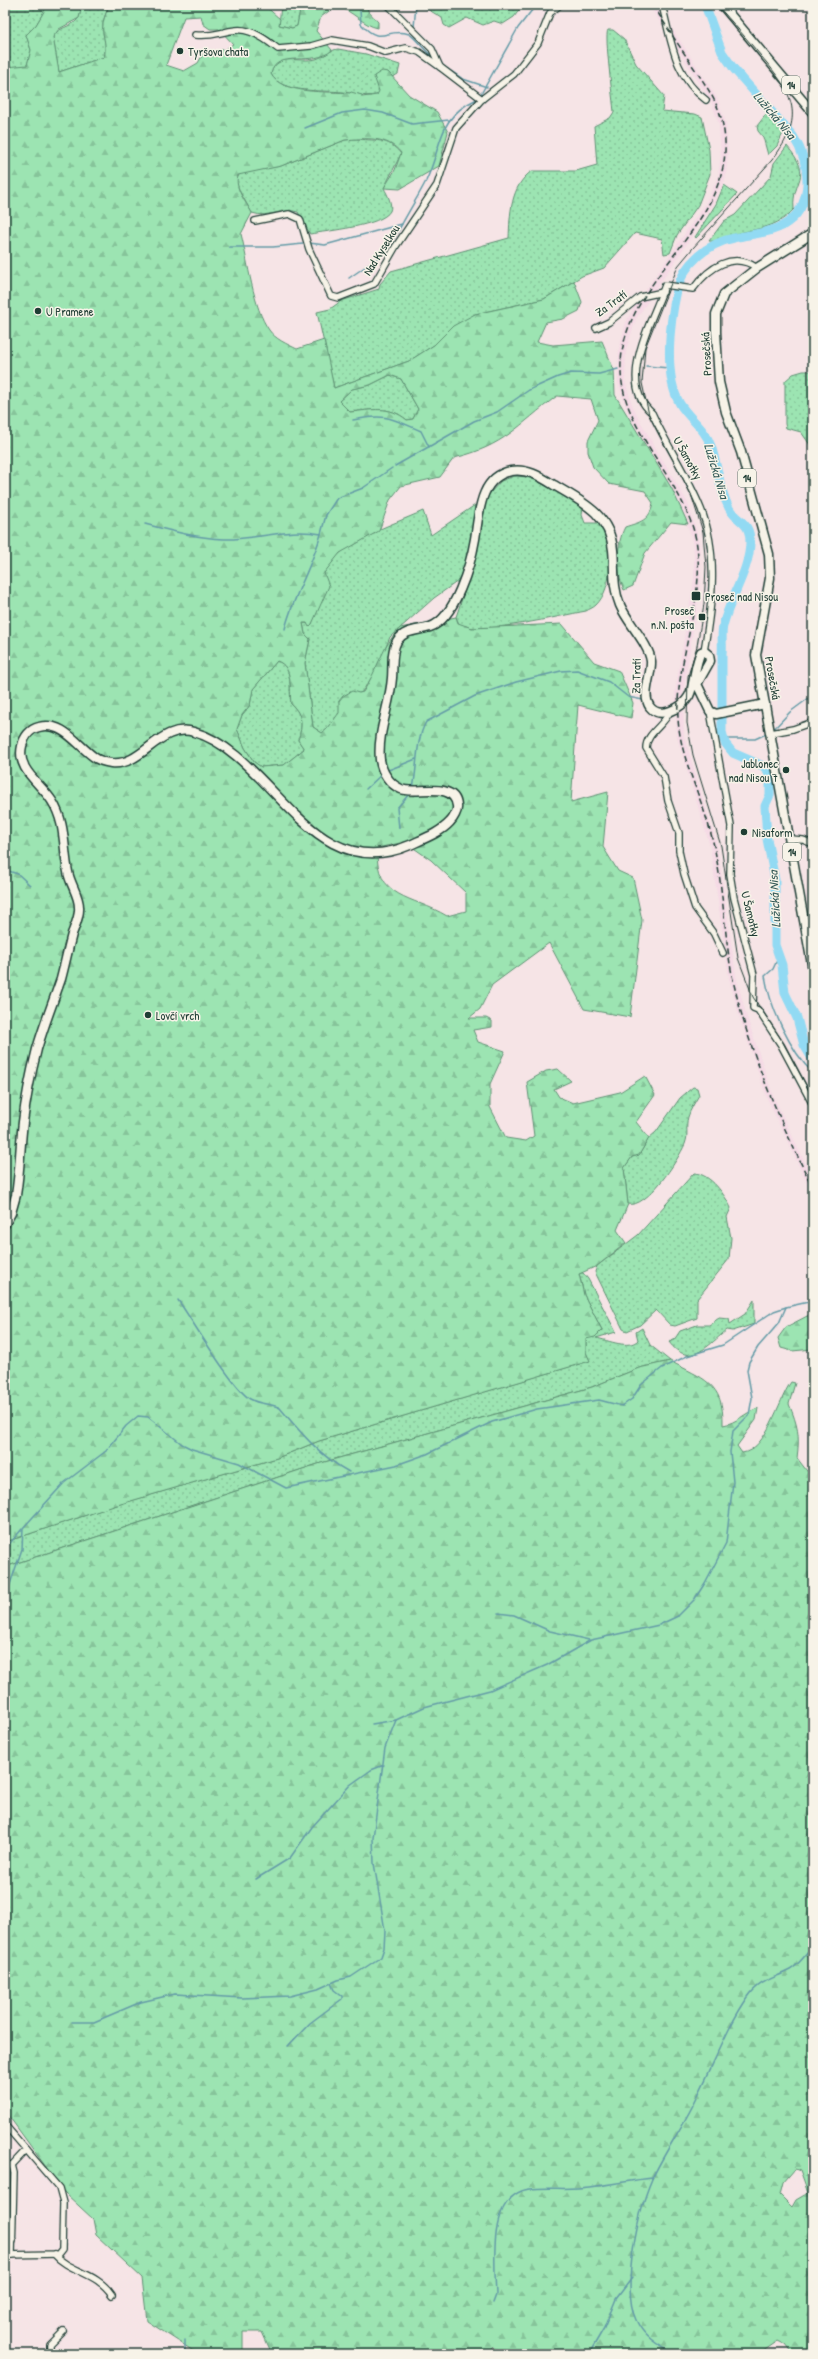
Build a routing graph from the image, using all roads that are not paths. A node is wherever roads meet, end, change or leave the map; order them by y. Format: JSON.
{"nodes":[{"id":1,"x":388,"y":5,"type":"edge"},
{"id":2,"x":560,"y":5,"type":"edge"},
{"id":3,"x":662,"y":5,"type":"edge"},
{"id":4,"x":722,"y":5,"type":"edge"},
{"id":5,"x":195,"y":35,"type":"dead end"},
{"id":6,"x":440,"y":67,"type":"junction"},
{"id":7,"x":482,"y":99,"type":"junction"},
{"id":8,"x":706,"y":100,"type":"dead end"},
{"id":9,"x":813,"y":113,"type":"edge"},
{"id":10,"x":255,"y":221,"type":"dead end"},
{"id":11,"x":813,"y":233,"type":"edge"},
{"id":12,"x":758,"y":268,"type":"junction"},
{"id":13,"x":663,"y":292,"type":"junction"},
{"id":14,"x":596,"y":328,"type":"dead end"},
{"id":15,"x":704,"y":651,"type":"junction"},
{"id":16,"x":765,"y":704,"type":"junction"},
{"id":17,"x":670,"y":711,"type":"junction"},
{"id":18,"x":713,"y":713,"type":"junction"},
{"id":19,"x":813,"y":722,"type":"edge"},
{"id":20,"x":771,"y":733,"type":"junction"},
{"id":21,"x":790,"y":839,"type":"junction"},
{"id":22,"x":813,"y":844,"type":"edge"},
{"id":23,"x":723,"y":953,"type":"dead end"},
{"id":24,"x":813,"y":970,"type":"edge"},
{"id":25,"x":813,"y":1106,"type":"edge"},
{"id":26,"x":5,"y":1224,"type":"edge"},
{"id":27,"x":5,"y":2124,"type":"edge"},
{"id":28,"x":26,"y":2150,"type":"junction"},
{"id":29,"x":5,"y":2164,"type":"edge"},
{"id":30,"x":12,"y":2165,"type":"junction"},
{"id":31,"x":5,"y":2240,"type":"edge"},
{"id":32,"x":13,"y":2241,"type":"junction"},
{"id":33,"x":54,"y":2254,"type":"junction"},
{"id":34,"x":5,"y":2255,"type":"edge"},
{"id":35,"x":12,"y":2255,"type":"junction"},
{"id":36,"x":112,"y":2295,"type":"dead end"},
{"id":37,"x":64,"y":2331,"type":"dead end"},
{"id":38,"x":50,"y":2354,"type":"edge"}],
"edges":[{"from":1,"to":6,"type":"street"},
{"from":2,"to":7,"type":"street","name":"Nad Kyselkou"},
{"from":3,"to":8,"type":"street"},
{"from":4,"to":9,"type":"street","number":"14"},
{"from":5,"to":6,"type":"street"},
{"from":6,"to":7,"type":"street"},
{"from":7,"to":10,"type":"street","name":"Nad Kyselkou"},
{"from":11,"to":12,"type":"street","name":"Prosečská","number":"14"},
{"from":12,"to":13,"type":"street","name":"U Šamotky"},
{"from":12,"to":16,"type":"street","name":"Prosečská","number":"14"},
{"from":13,"to":14,"type":"street","name":"Za Tratí"},
{"from":13,"to":15,"type":"street","name":"U Šamotky"},
{"from":15,"to":17,"type":"street","name":"U Šamotky"},
{"from":15,"to":18,"type":"street","name":"U Šamotky"},
{"from":16,"to":18,"type":"street"},
{"from":16,"to":20,"type":"street","name":"Prosečská","number":"14"},
{"from":17,"to":23,"type":"street"},
{"from":17,"to":26,"type":"street","name":"Za Tratí"},
{"from":18,"to":25,"type":"street","name":"U Šamotky"},
{"from":19,"to":20,"type":"street"},
{"from":20,"to":21,"type":"street","name":"Prosečská","number":"14"},
{"from":21,"to":22,"type":"street"},
{"from":21,"to":24,"type":"street","name":"Prosečská","number":"14"},
{"from":27,"to":28,"type":"street"},
{"from":28,"to":30,"type":"street"},
{"from":28,"to":33,"type":"street"},
{"from":29,"to":30,"type":"street"},
{"from":30,"to":32,"type":"street"},
{"from":31,"to":32,"type":"street"},
{"from":32,"to":35,"type":"street"},
{"from":33,"to":35,"type":"street"},
{"from":33,"to":36,"type":"street"},
{"from":34,"to":35,"type":"street"},
{"from":37,"to":38,"type":"street"}]}
